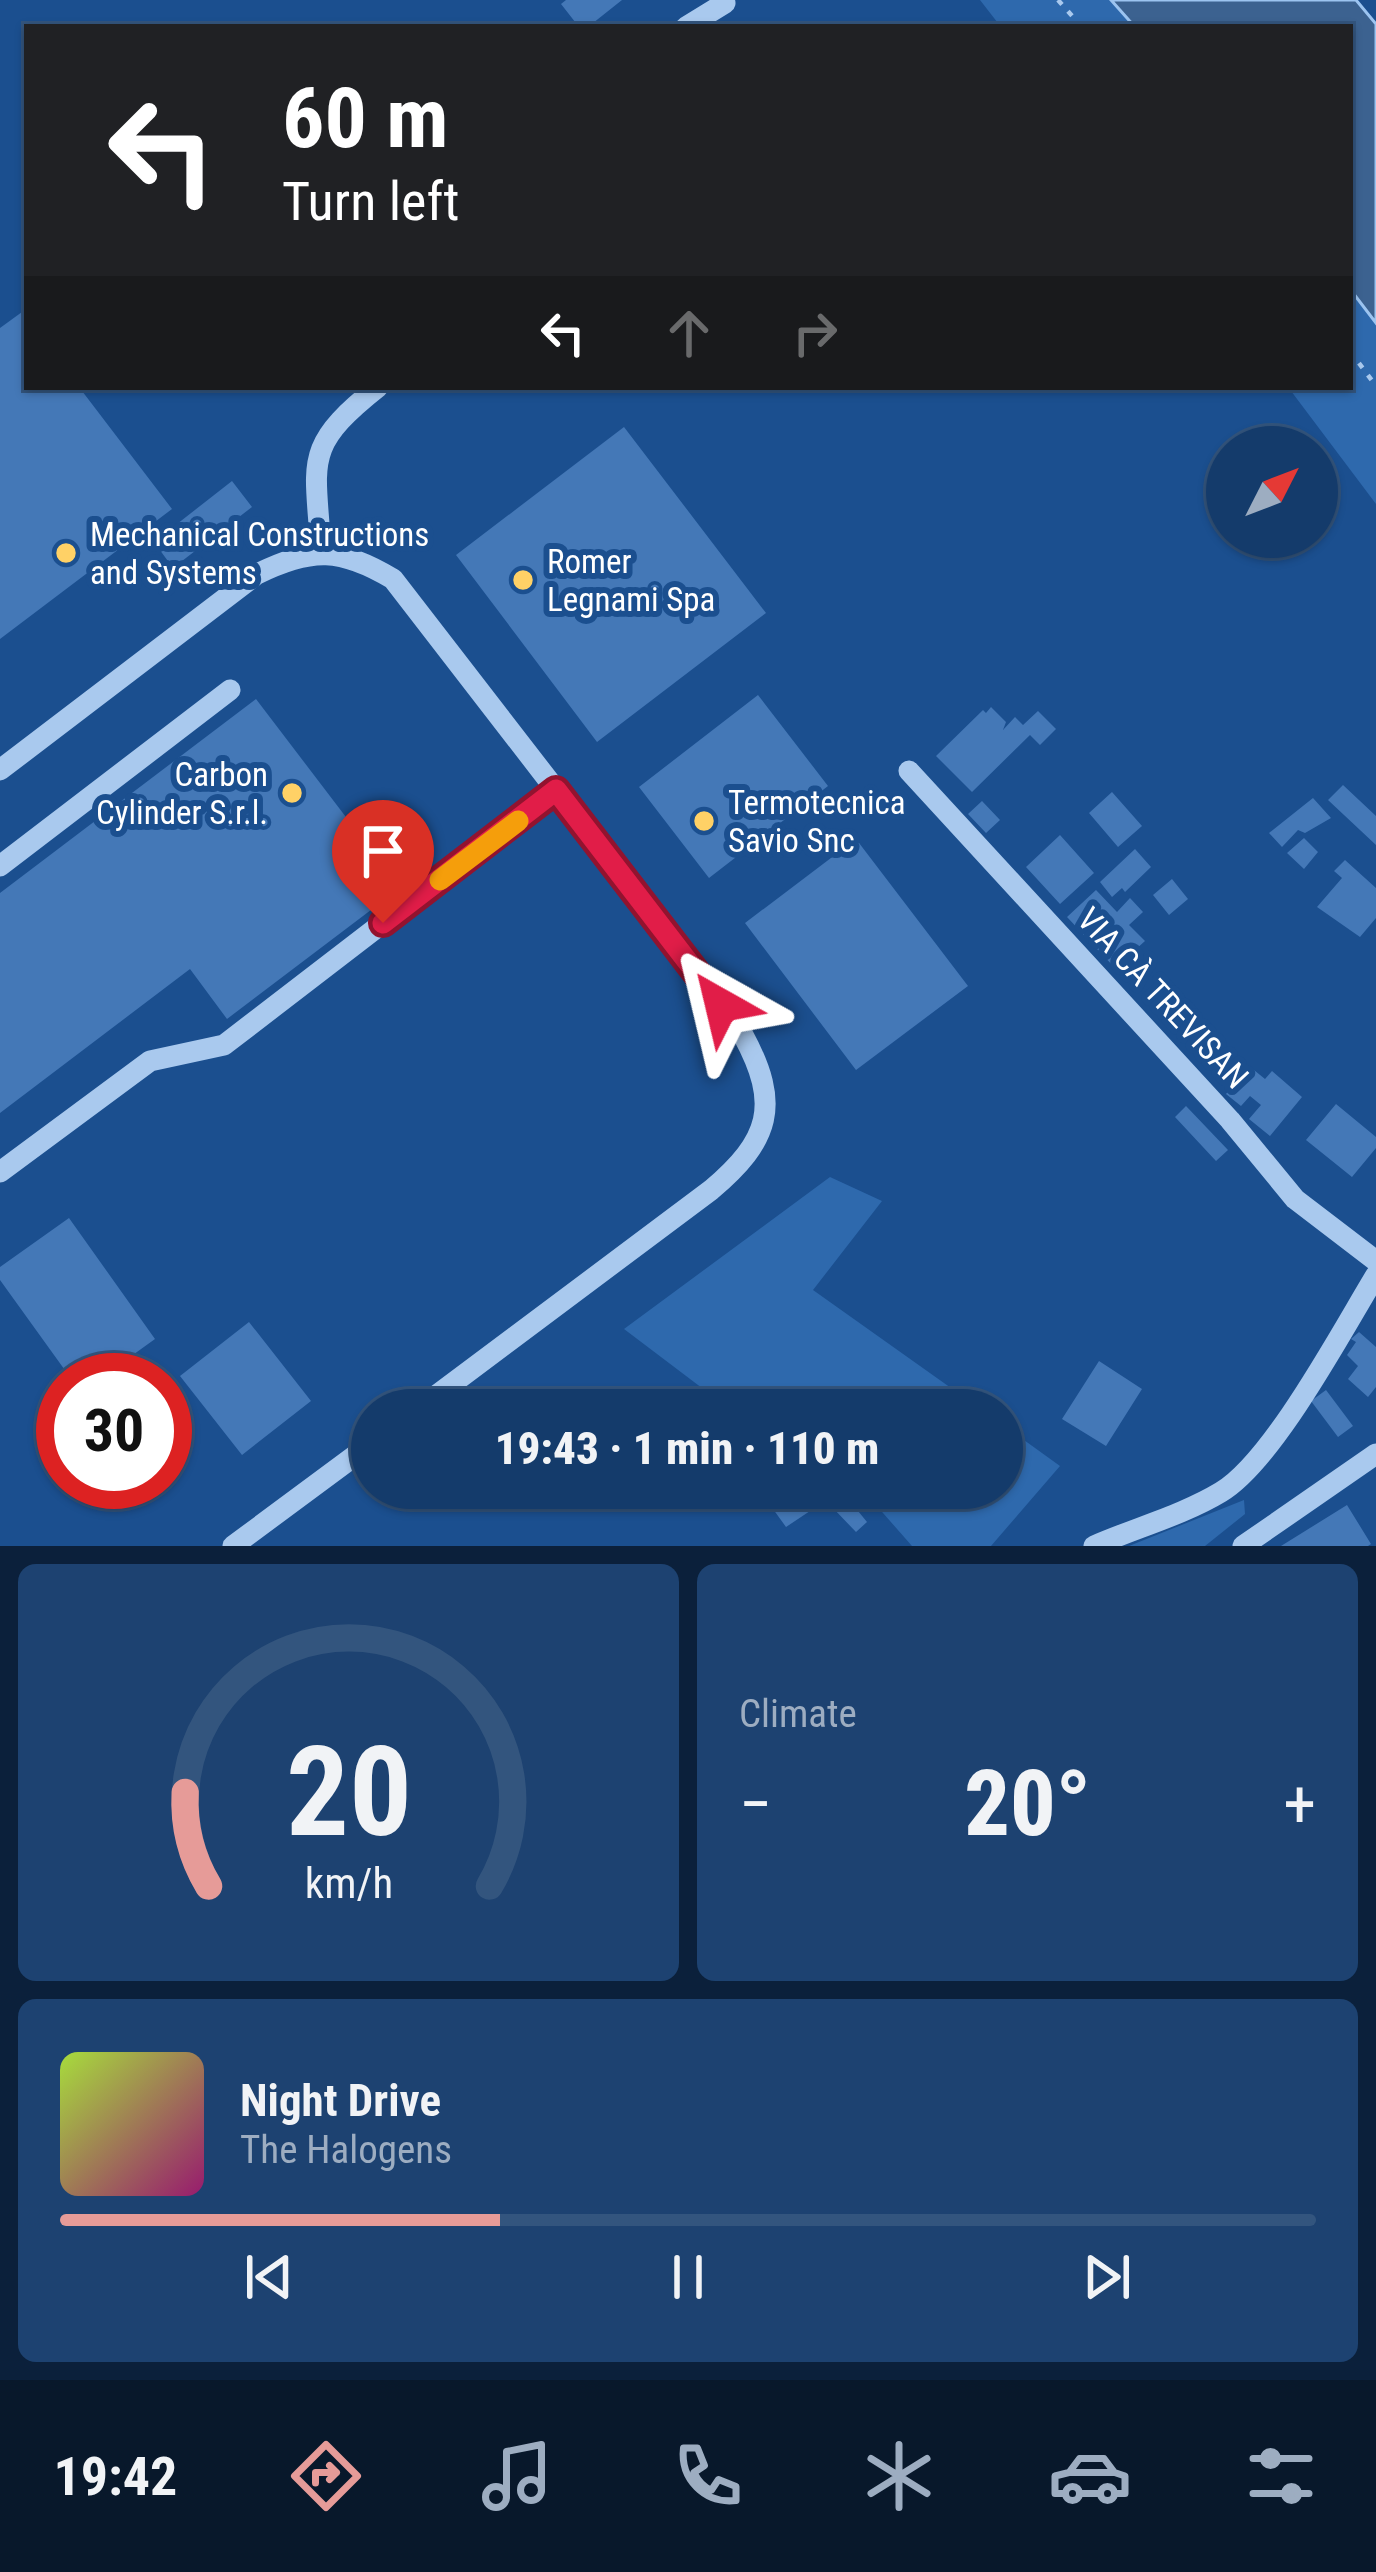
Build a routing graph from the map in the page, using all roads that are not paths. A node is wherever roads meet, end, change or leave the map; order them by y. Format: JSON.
{"nodes":[{"id":1,"x":725,"y":3,"type":"dead end"},
{"id":2,"x":691,"y":24,"type":"edge"},
{"id":3,"x":374,"y":390,"type":"edge"},
{"id":4,"x":321,"y":553,"type":"junction"},
{"id":5,"x":230,"y":690,"type":"dead end"},
{"id":6,"x":0,"y":770,"type":"edge"},
{"id":7,"x":909,"y":771,"type":"dead end"},
{"id":8,"x":556,"y":790,"type":"junction"},
{"id":9,"x":0,"y":866,"type":"edge"},
{"id":10,"x":0,"y":1172,"type":"edge"},
{"id":11,"x":1376,"y":1261,"type":"edge"},
{"id":12,"x":1376,"y":1275,"type":"edge"},
{"id":13,"x":445,"y":1389,"type":"edge"},
{"id":14,"x":1376,"y":1454,"type":"edge"},
{"id":15,"x":351,"y":1458,"type":"edge"},
{"id":16,"x":233,"y":1546,"type":"edge"},
{"id":17,"x":1094,"y":1546,"type":"edge"},
{"id":18,"x":1243,"y":1546,"type":"edge"}],
"edges":[{"from":1,"to":2,"type":"street"},
{"from":3,"to":4,"type":"street"},
{"from":4,"to":6,"type":"street"},
{"from":4,"to":8,"type":"street"},
{"from":5,"to":9,"type":"street"},
{"from":7,"to":11,"type":"street","name":"VIA CÀ TREVISAN"},
{"from":8,"to":10,"type":"street"},
{"from":8,"to":13,"type":"street"},
{"from":12,"to":17,"type":"street"},
{"from":14,"to":18,"type":"street"},
{"from":15,"to":16,"type":"street"}]}
